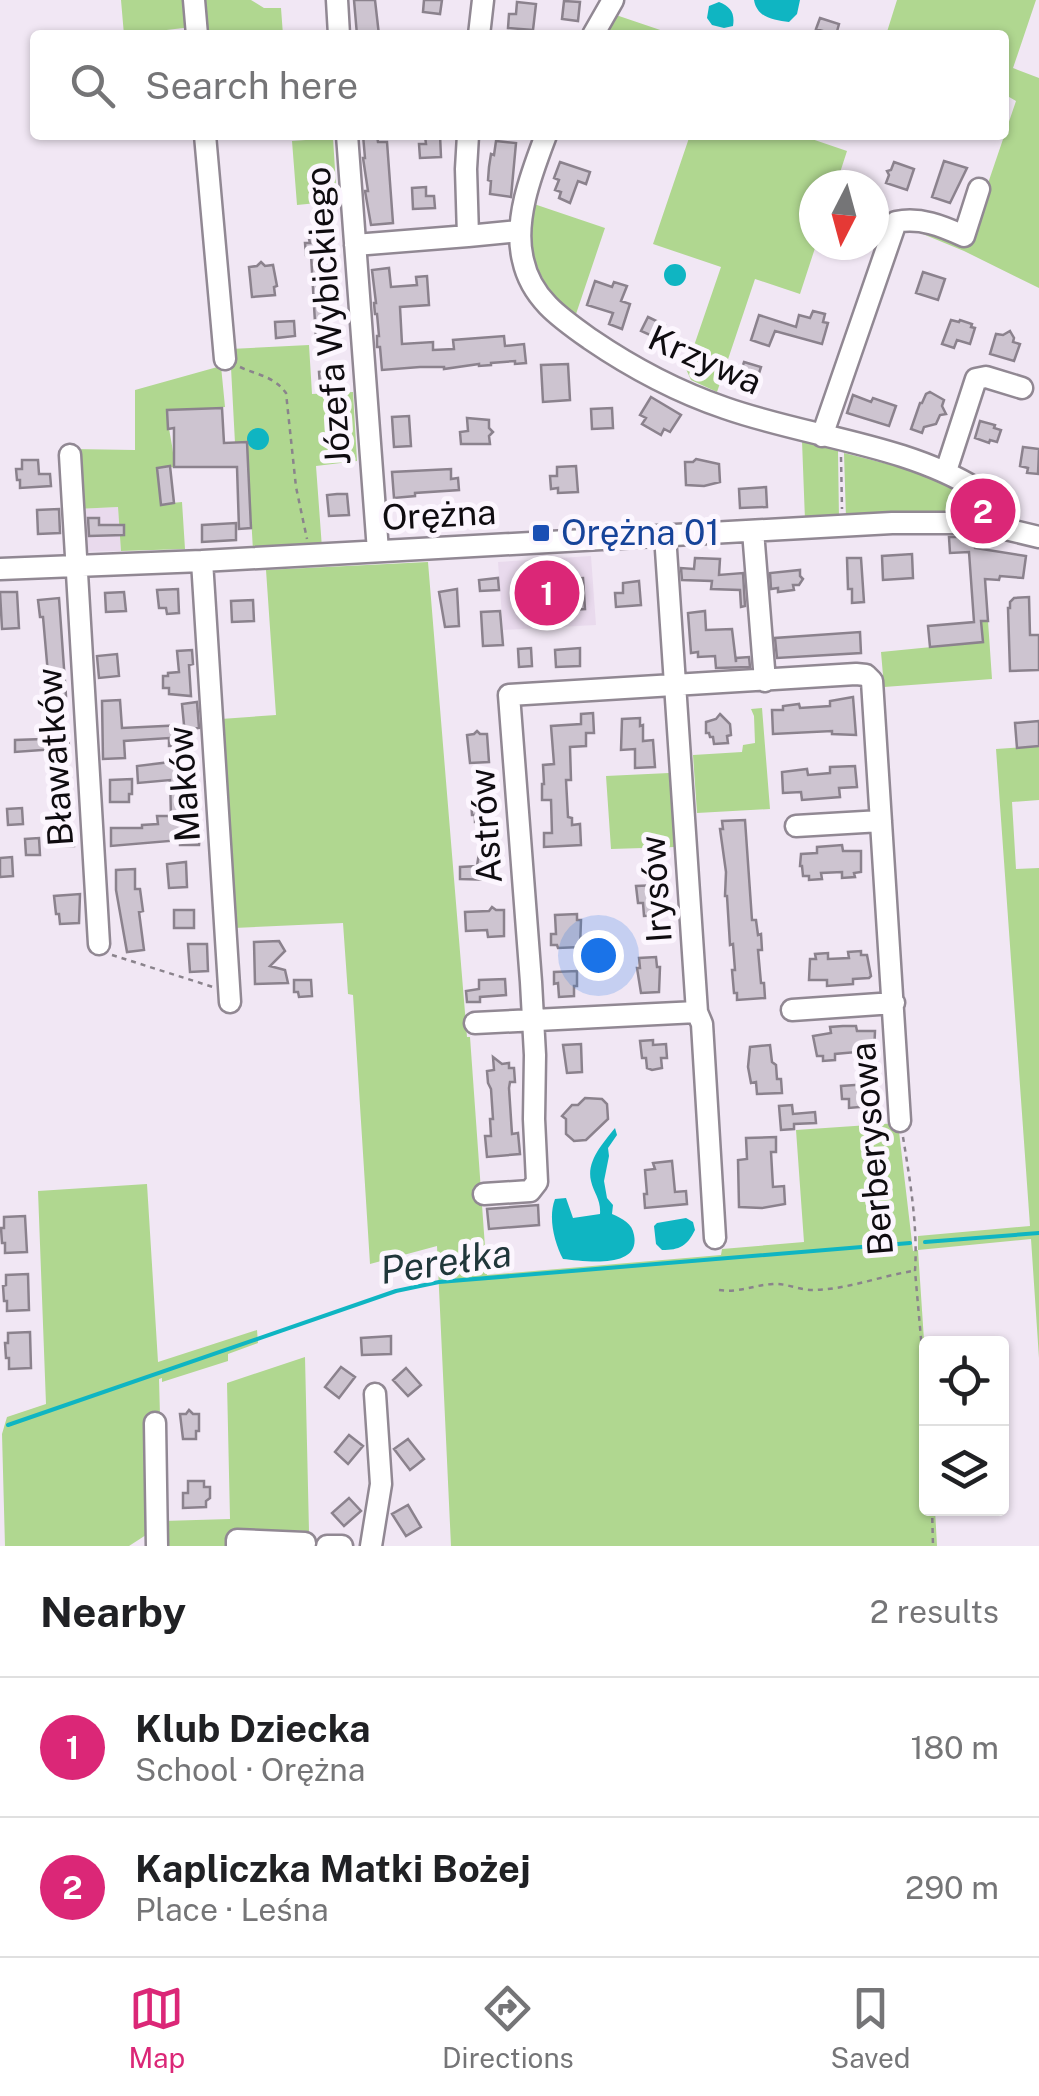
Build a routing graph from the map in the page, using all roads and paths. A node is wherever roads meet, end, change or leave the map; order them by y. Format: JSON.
{"nodes":[{"id":1,"x":194,"y":0,"type":"edge"},
{"id":2,"x":337,"y":0,"type":"edge"},
{"id":3,"x":483,"y":0,"type":"edge"},
{"id":4,"x":614,"y":5,"type":"edge"},
{"id":5,"x":197,"y":30,"type":"edge"},
{"id":6,"x":340,"y":30,"type":"edge"},
{"id":7,"x":480,"y":30,"type":"edge"},
{"id":8,"x":596,"y":30,"type":"edge"},
{"id":9,"x":205,"y":140,"type":"edge"},
{"id":10,"x":347,"y":140,"type":"edge"},
{"id":11,"x":468,"y":140,"type":"edge"},
{"id":12,"x":544,"y":140,"type":"edge"},
{"id":13,"x":980,"y":189,"type":"dead end"},
{"id":14,"x":520,"y":230,"type":"junction"},
{"id":15,"x":468,"y":236,"type":"junction"},
{"id":16,"x":355,"y":244,"type":"junction"},
{"id":17,"x":225,"y":359,"type":"joint"},
{"id":18,"x":1022,"y":388,"type":"dead end"},
{"id":19,"x":832,"y":438,"type":"junction"},
{"id":20,"x":70,"y":455,"type":"dead end"},
{"id":21,"x":946,"y":471,"type":"junction"},
{"id":22,"x":843,"y":526,"type":"junction"},
{"id":23,"x":996,"y":526,"type":"junction"},
{"id":24,"x":753,"y":531,"type":"junction"},
{"id":25,"x":665,"y":535,"type":"junction"},
{"id":26,"x":1039,"y":537,"type":"edge"},
{"id":27,"x":378,"y":551,"type":"junction"},
{"id":28,"x":310,"y":554,"type":"junction"},
{"id":29,"x":558,"y":554,"type":"dead end"},
{"id":30,"x":202,"y":562,"type":"junction"},
{"id":31,"x":75,"y":566,"type":"junction"},
{"id":32,"x":0,"y":570,"type":"edge"},
{"id":33,"x":551,"y":576,"type":"dead end"},
{"id":34,"x":765,"y":681,"type":"junction"},
{"id":35,"x":675,"y":686,"type":"junction"},
{"id":36,"x":880,"y":821,"type":"junction"},
{"id":37,"x":796,"y":826,"type":"dead end"},
{"id":38,"x":99,"y":944,"type":"joint"},
{"id":39,"x":230,"y":996,"type":"joint"},
{"id":40,"x":894,"y":1003,"type":"junction"},
{"id":41,"x":792,"y":1010,"type":"dead end"},
{"id":42,"x":697,"y":1012,"type":"junction"},
{"id":43,"x":533,"y":1020,"type":"junction"},
{"id":44,"x":475,"y":1023,"type":"dead end"},
{"id":45,"x":900,"y":1121,"type":"joint"},
{"id":46,"x":484,"y":1194,"type":"dead end"},
{"id":47,"x":715,"y":1238,"type":"dead end"},
{"id":48,"x":914,"y":1271,"type":"junction"},
{"id":49,"x":718,"y":1290,"type":"dead end"},
{"id":50,"x":920,"y":1336,"type":"edge"},
{"id":51,"x":375,"y":1394,"type":"dead end"},
{"id":52,"x":156,"y":1423,"type":"dead end"},
{"id":53,"x":932,"y":1516,"type":"edge"},
{"id":54,"x":305,"y":1542,"type":"dead end"},
{"id":55,"x":237,"y":1543,"type":"edge"},
{"id":56,"x":153,"y":1545,"type":"edge"},
{"id":57,"x":328,"y":1546,"type":"edge"},
{"id":58,"x":342,"y":1546,"type":"edge"},
{"id":59,"x":371,"y":1546,"type":"edge"},
{"id":60,"x":933,"y":1546,"type":"edge"}],
"edges":[{"from":1,"to":5,"type":"street"},
{"from":2,"to":6,"type":"street"},
{"from":3,"to":7,"type":"street"},
{"from":4,"to":8,"type":"street"},
{"from":9,"to":17,"type":"street"},
{"from":10,"to":16,"type":"street","name":"Józefa Wybickiego"},
{"from":11,"to":15,"type":"street"},
{"from":12,"to":14,"type":"street","name":"Krzywa"},
{"from":13,"to":19,"type":"street"},
{"from":14,"to":15,"type":"street"},
{"from":14,"to":19,"type":"street","name":"Krzywa"},
{"from":15,"to":16,"type":"street"},
{"from":16,"to":27,"type":"street","name":"Józefa Wybickiego"},
{"from":17,"to":28,"type":"path"},
{"from":18,"to":21,"type":"street"},
{"from":19,"to":21,"type":"street","name":"Krzywa"},
{"from":19,"to":22,"type":"path"},
{"from":20,"to":31,"type":"street","name":"Bławatków"},
{"from":21,"to":23,"type":"street","name":"Krzywa"},
{"from":22,"to":23,"type":"street","name":"Orężna"},
{"from":22,"to":24,"type":"street","name":"Orężna"},
{"from":23,"to":26,"type":"street","name":"Orężna"},
{"from":24,"to":25,"type":"street","name":"Orężna"},
{"from":24,"to":34,"type":"street"},
{"from":25,"to":27,"type":"street","name":"Orężna"},
{"from":25,"to":35,"type":"street","name":"Irysów"},
{"from":27,"to":28,"type":"street","name":"Orężna"},
{"from":28,"to":30,"type":"street","name":"Orężna"},
{"from":29,"to":33,"type":"path"},
{"from":30,"to":31,"type":"street","name":"Orężna"},
{"from":30,"to":39,"type":"street","name":"Maków"},
{"from":31,"to":32,"type":"street","name":"Orężna"},
{"from":31,"to":38,"type":"street","name":"Bławatków"},
{"from":34,"to":35,"type":"street"},
{"from":34,"to":36,"type":"street","name":"Berberysowa"},
{"from":35,"to":42,"type":"street","name":"Irysów"},
{"from":35,"to":43,"type":"street","name":"Astrów"},
{"from":36,"to":37,"type":"street"},
{"from":36,"to":40,"type":"street","name":"Berberysowa"},
{"from":38,"to":39,"type":"path"},
{"from":40,"to":41,"type":"street","name":"Berberysowa"},
{"from":40,"to":45,"type":"street","name":"Berberysowa"},
{"from":42,"to":43,"type":"street"},
{"from":42,"to":47,"type":"street","name":"Irysów"},
{"from":43,"to":44,"type":"street"},
{"from":43,"to":46,"type":"street","name":"Astrów"},
{"from":45,"to":48,"type":"path","name":"Berberysowa"},
{"from":48,"to":49,"type":"path","name":"Berberysowa"},
{"from":48,"to":50,"type":"path"},
{"from":51,"to":59,"type":"street"},
{"from":52,"to":56,"type":"street"},
{"from":53,"to":60,"type":"path"},
{"from":54,"to":55,"type":"street"},
{"from":57,"to":58,"type":"street"}]}
